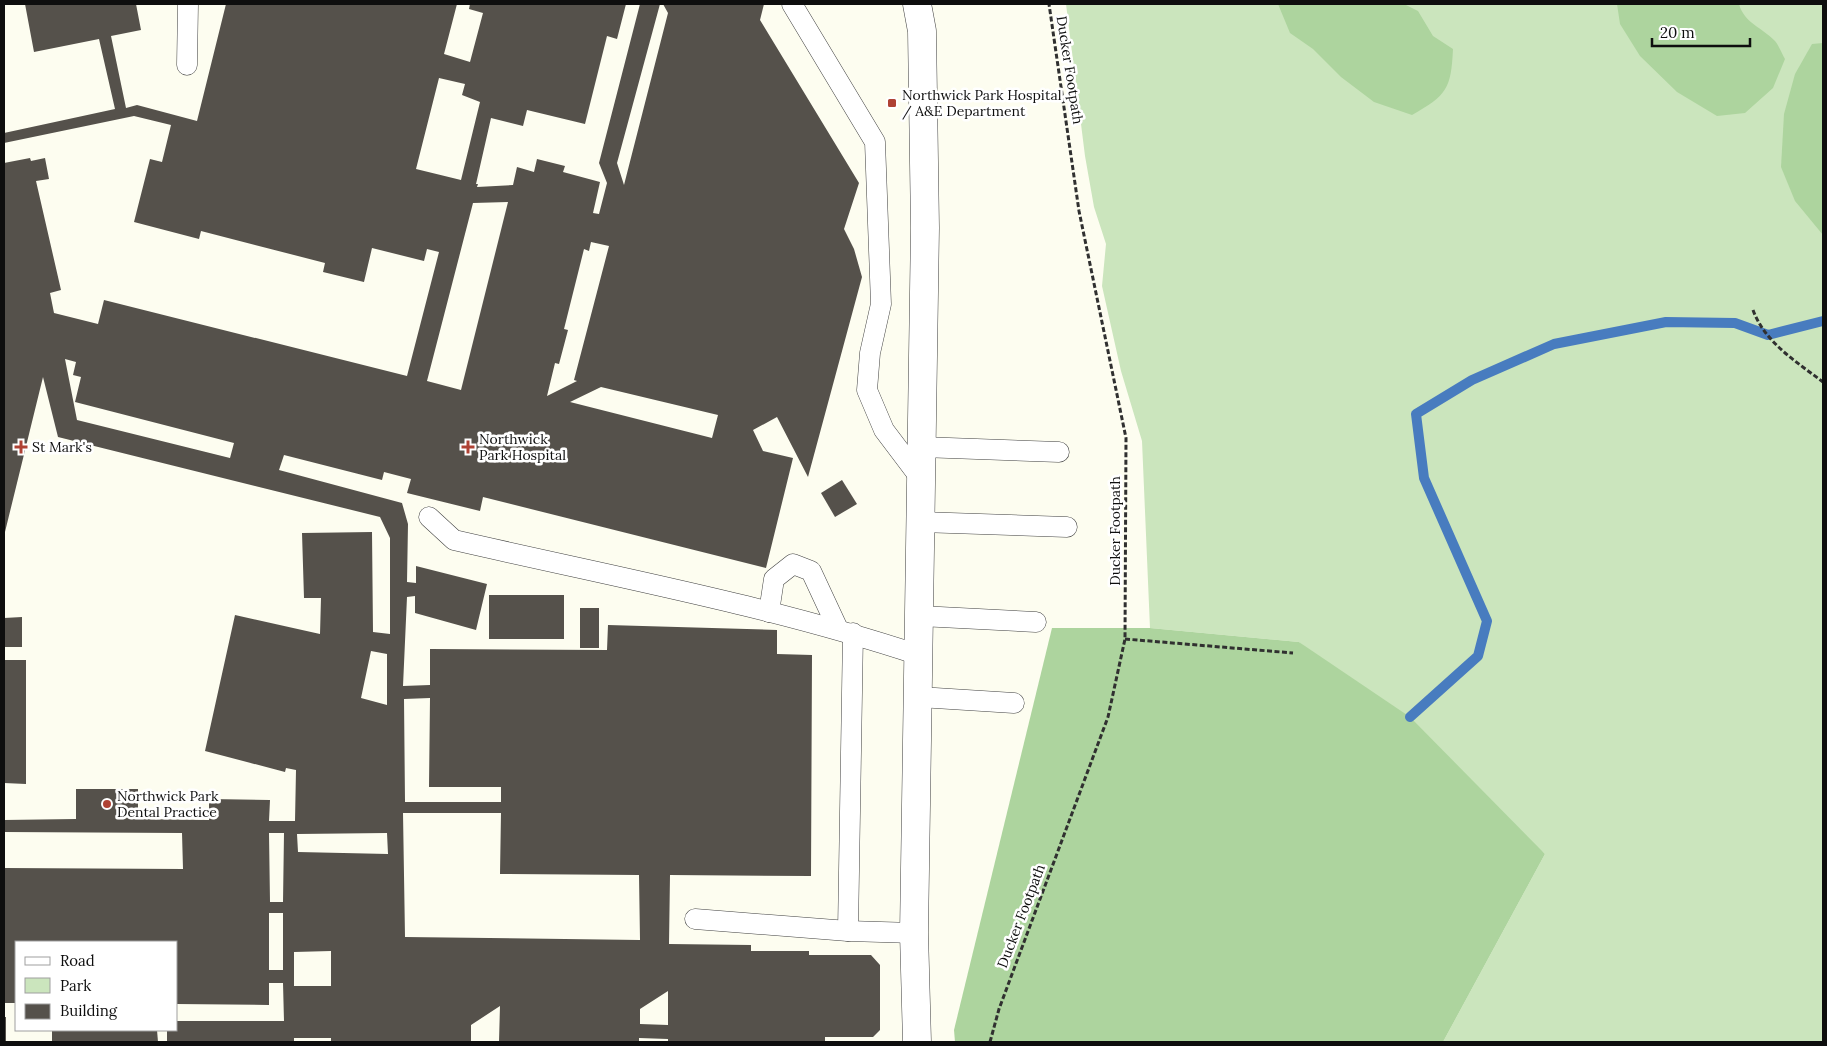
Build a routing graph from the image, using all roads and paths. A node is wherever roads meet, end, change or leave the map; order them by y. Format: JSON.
{"nodes":[{"id":1,"x":188,"y":4,"type":"edge"},
{"id":2,"x":792,"y":4,"type":"edge"},
{"id":3,"x":917,"y":4,"type":"edge"},
{"id":4,"x":1049,"y":4,"type":"edge"},
{"id":5,"x":187,"y":65,"type":"dead end"},
{"id":6,"x":1754,"y":310,"type":"dead end"},
{"id":7,"x":1823,"y":382,"type":"edge"},
{"id":8,"x":921,"y":447,"type":"junction"},
{"id":9,"x":1059,"y":452,"type":"dead end"},
{"id":10,"x":921,"y":479,"type":"junction"},
{"id":11,"x":429,"y":517,"type":"dead end"},
{"id":12,"x":920,"y":522,"type":"junction"},
{"id":13,"x":1067,"y":528,"type":"dead end"},
{"id":14,"x":769,"y":612,"type":"junction"},
{"id":15,"x":920,"y":616,"type":"junction"},
{"id":16,"x":1036,"y":622,"type":"dead end"},
{"id":17,"x":846,"y":631,"type":"junction"},
{"id":18,"x":1126,"y":639,"type":"junction"},
{"id":19,"x":1293,"y":653,"type":"dead end"},
{"id":20,"x":919,"y":655,"type":"junction"},
{"id":21,"x":919,"y":697,"type":"junction"},
{"id":22,"x":1014,"y":703,"type":"dead end"},
{"id":23,"x":695,"y":919,"type":"dead end"},
{"id":24,"x":848,"y":931,"type":"junction"},
{"id":25,"x":914,"y":934,"type":"junction"},
{"id":26,"x":917,"y":1042,"type":"edge"},
{"id":27,"x":990,"y":1042,"type":"edge"}],
"edges":[{"from":1,"to":5,"type":"lane"},
{"from":2,"to":10,"type":"lane"},
{"from":3,"to":8,"type":"street"},
{"from":4,"to":18,"type":"path","name":"Ducker Footpath"},
{"from":6,"to":7,"type":"path"},
{"from":8,"to":9,"type":"lane"},
{"from":8,"to":10,"type":"street"},
{"from":10,"to":12,"type":"street"},
{"from":11,"to":14,"type":"lane"},
{"from":12,"to":13,"type":"lane"},
{"from":12,"to":15,"type":"street"},
{"from":14,"to":17,"type":"lane"},
{"from":14,"to":17,"type":"lane"},
{"from":15,"to":16,"type":"lane"},
{"from":15,"to":20,"type":"street"},
{"from":17,"to":20,"type":"lane"},
{"from":17,"to":24,"type":"lane"},
{"from":18,"to":19,"type":"path"},
{"from":18,"to":27,"type":"path","name":"Ducker Footpath"},
{"from":20,"to":21,"type":"street"},
{"from":21,"to":22,"type":"lane"},
{"from":21,"to":25,"type":"street"},
{"from":23,"to":24,"type":"lane"},
{"from":24,"to":25,"type":"lane"},
{"from":25,"to":26,"type":"street"}]}
